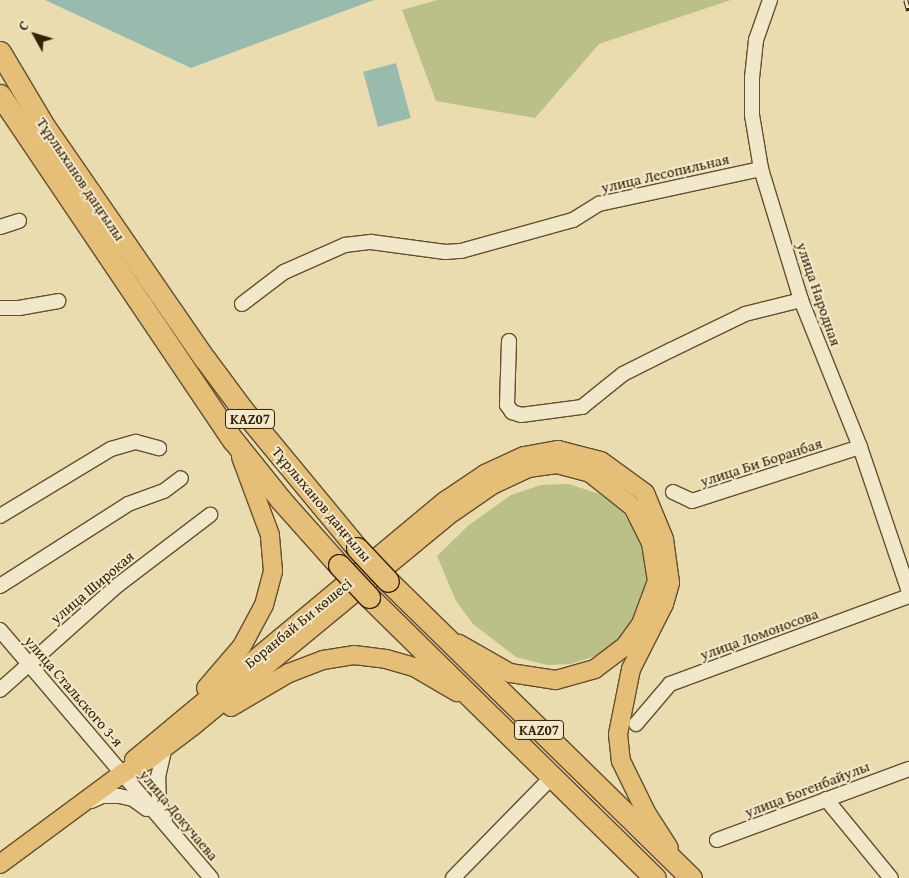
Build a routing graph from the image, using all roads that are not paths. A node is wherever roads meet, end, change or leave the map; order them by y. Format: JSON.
{"nodes":[{"id":1,"x":770,"y":0,"type":"edge"},
{"id":2,"x":0,"y":52,"type":"edge"},
{"id":3,"x":0,"y":95,"type":"edge"},
{"id":4,"x":761,"y":169,"type":"junction"},
{"id":5,"x":19,"y":221,"type":"dead end"},
{"id":6,"x":0,"y":227,"type":"edge"},
{"id":7,"x":143,"y":290,"type":"junction"},
{"id":8,"x":802,"y":300,"type":"junction"},
{"id":9,"x":58,"y":301,"type":"dead end"},
{"id":10,"x":242,"y":304,"type":"dead end"},
{"id":11,"x":0,"y":308,"type":"edge"},
{"id":12,"x":509,"y":341,"type":"dead end"},
{"id":13,"x":233,"y":440,"type":"junction"},
{"id":14,"x":860,"y":447,"type":"junction"},
{"id":15,"x":159,"y":448,"type":"dead end"},
{"id":16,"x":181,"y":478,"type":"dead end"},
{"id":17,"x":673,"y":492,"type":"dead end"},
{"id":18,"x":210,"y":515,"type":"dead end"},
{"id":19,"x":0,"y":516,"type":"edge"},
{"id":20,"x":0,"y":586,"type":"edge"},
{"id":21,"x":909,"y":592,"type":"edge"},
{"id":22,"x":909,"y":596,"type":"edge"},
{"id":23,"x":658,"y":602,"type":"junction"},
{"id":24,"x":0,"y":630,"type":"edge"},
{"id":25,"x":442,"y":634,"type":"junction"},
{"id":26,"x":28,"y":663,"type":"junction"},
{"id":27,"x":0,"y":690,"type":"edge"},
{"id":28,"x":491,"y":716,"type":"junction"},
{"id":29,"x":187,"y":722,"type":"junction"},
{"id":30,"x":636,"y":724,"type":"dead end"},
{"id":31,"x":165,"y":748,"type":"junction"},
{"id":32,"x":909,"y":768,"type":"edge"},
{"id":33,"x":123,"y":773,"type":"junction"},
{"id":34,"x":552,"y":777,"type":"junction"},
{"id":35,"x":826,"y":799,"type":"junction"},
{"id":36,"x":78,"y":806,"type":"junction"},
{"id":37,"x":168,"y":829,"type":"junction"},
{"id":38,"x":717,"y":840,"type":"dead end"},
{"id":39,"x":0,"y":864,"type":"edge"},
{"id":40,"x":687,"y":874,"type":"edge"},
{"id":41,"x":207,"y":877,"type":"edge"},
{"id":42,"x":453,"y":878,"type":"edge"},
{"id":43,"x":654,"y":878,"type":"edge"},
{"id":44,"x":891,"y":878,"type":"edge"}],
"edges":[{"from":1,"to":4,"type":"street","name":"улица Народная"},
{"from":2,"to":7,"type":"highway","name":"Тұрлыханов даңғылы","number":"KAZ07"},
{"from":3,"to":7,"type":"highway","name":"Тұрлыханов даңғылы","number":"KAZ07"},
{"from":4,"to":8,"type":"street","name":"улица Народная"},
{"from":4,"to":10,"type":"street","name":"улица Лесопильная"},
{"from":5,"to":6,"type":"street"},
{"from":7,"to":13,"type":"highway","name":"Тұрлыханов даңғылы","number":"KAZ07"},
{"from":7,"to":25,"type":"highway","name":"Тұрлыханов даңғылы","number":"KAZ07","bridge":true},
{"from":8,"to":12,"type":"street"},
{"from":8,"to":14,"type":"street","name":"улица Народная"},
{"from":9,"to":11,"type":"street"},
{"from":13,"to":28,"type":"highway","name":"Тұрлыханов даңғылы","number":"KAZ07","bridge":true},
{"from":13,"to":29,"type":"main road"},
{"from":14,"to":17,"type":"street","name":"улица Би Боранбая"},
{"from":14,"to":21,"type":"street","name":"улица Народная"},
{"from":15,"to":19,"type":"street"},
{"from":16,"to":20,"type":"street"},
{"from":18,"to":26,"type":"street","name":"улица Широкая"},
{"from":22,"to":30,"type":"street","name":"улица Ломоносова"},
{"from":23,"to":25,"type":"main road"},
{"from":23,"to":29,"type":"main road","name":"Боранбай Би көшесі"},
{"from":23,"to":40,"type":"main road"},
{"from":24,"to":26,"type":"street","name":"улица Стальского 3-я"},
{"from":25,"to":40,"type":"highway","name":"Тұрлыханов даңғылы","number":"KAZ07"},
{"from":26,"to":27,"type":"street","name":"улица Широкая"},
{"from":26,"to":33,"type":"street","name":"улица Стальского 3-я"},
{"from":28,"to":29,"type":"main road"},
{"from":28,"to":34,"type":"highway","name":"Тұрлыханов даңғылы","number":"KAZ07"},
{"from":29,"to":31,"type":"main road","name":"Боранбай Би көшесі"},
{"from":29,"to":33,"type":"main road","name":"Боранбай Би көшесі"},
{"from":31,"to":33,"type":"main road","name":"Боранбай Би көшесі"},
{"from":31,"to":37,"type":"street"},
{"from":32,"to":35,"type":"street","name":"улица Богенбайулы"},
{"from":33,"to":36,"type":"main road","name":"Боранбай Би көшесі"},
{"from":33,"to":37,"type":"street","name":"улица Докучаева"},
{"from":34,"to":42,"type":"street"},
{"from":34,"to":43,"type":"highway","name":"Тұрлыханов даңғылы","number":"KAZ07"},
{"from":35,"to":38,"type":"street","name":"улица Богенбайулы"},
{"from":35,"to":44,"type":"street"},
{"from":36,"to":37,"type":"street"},
{"from":36,"to":39,"type":"main road","name":"Боранбай Би көшесі"},
{"from":37,"to":41,"type":"street","name":"улица Докучаева"}]}
